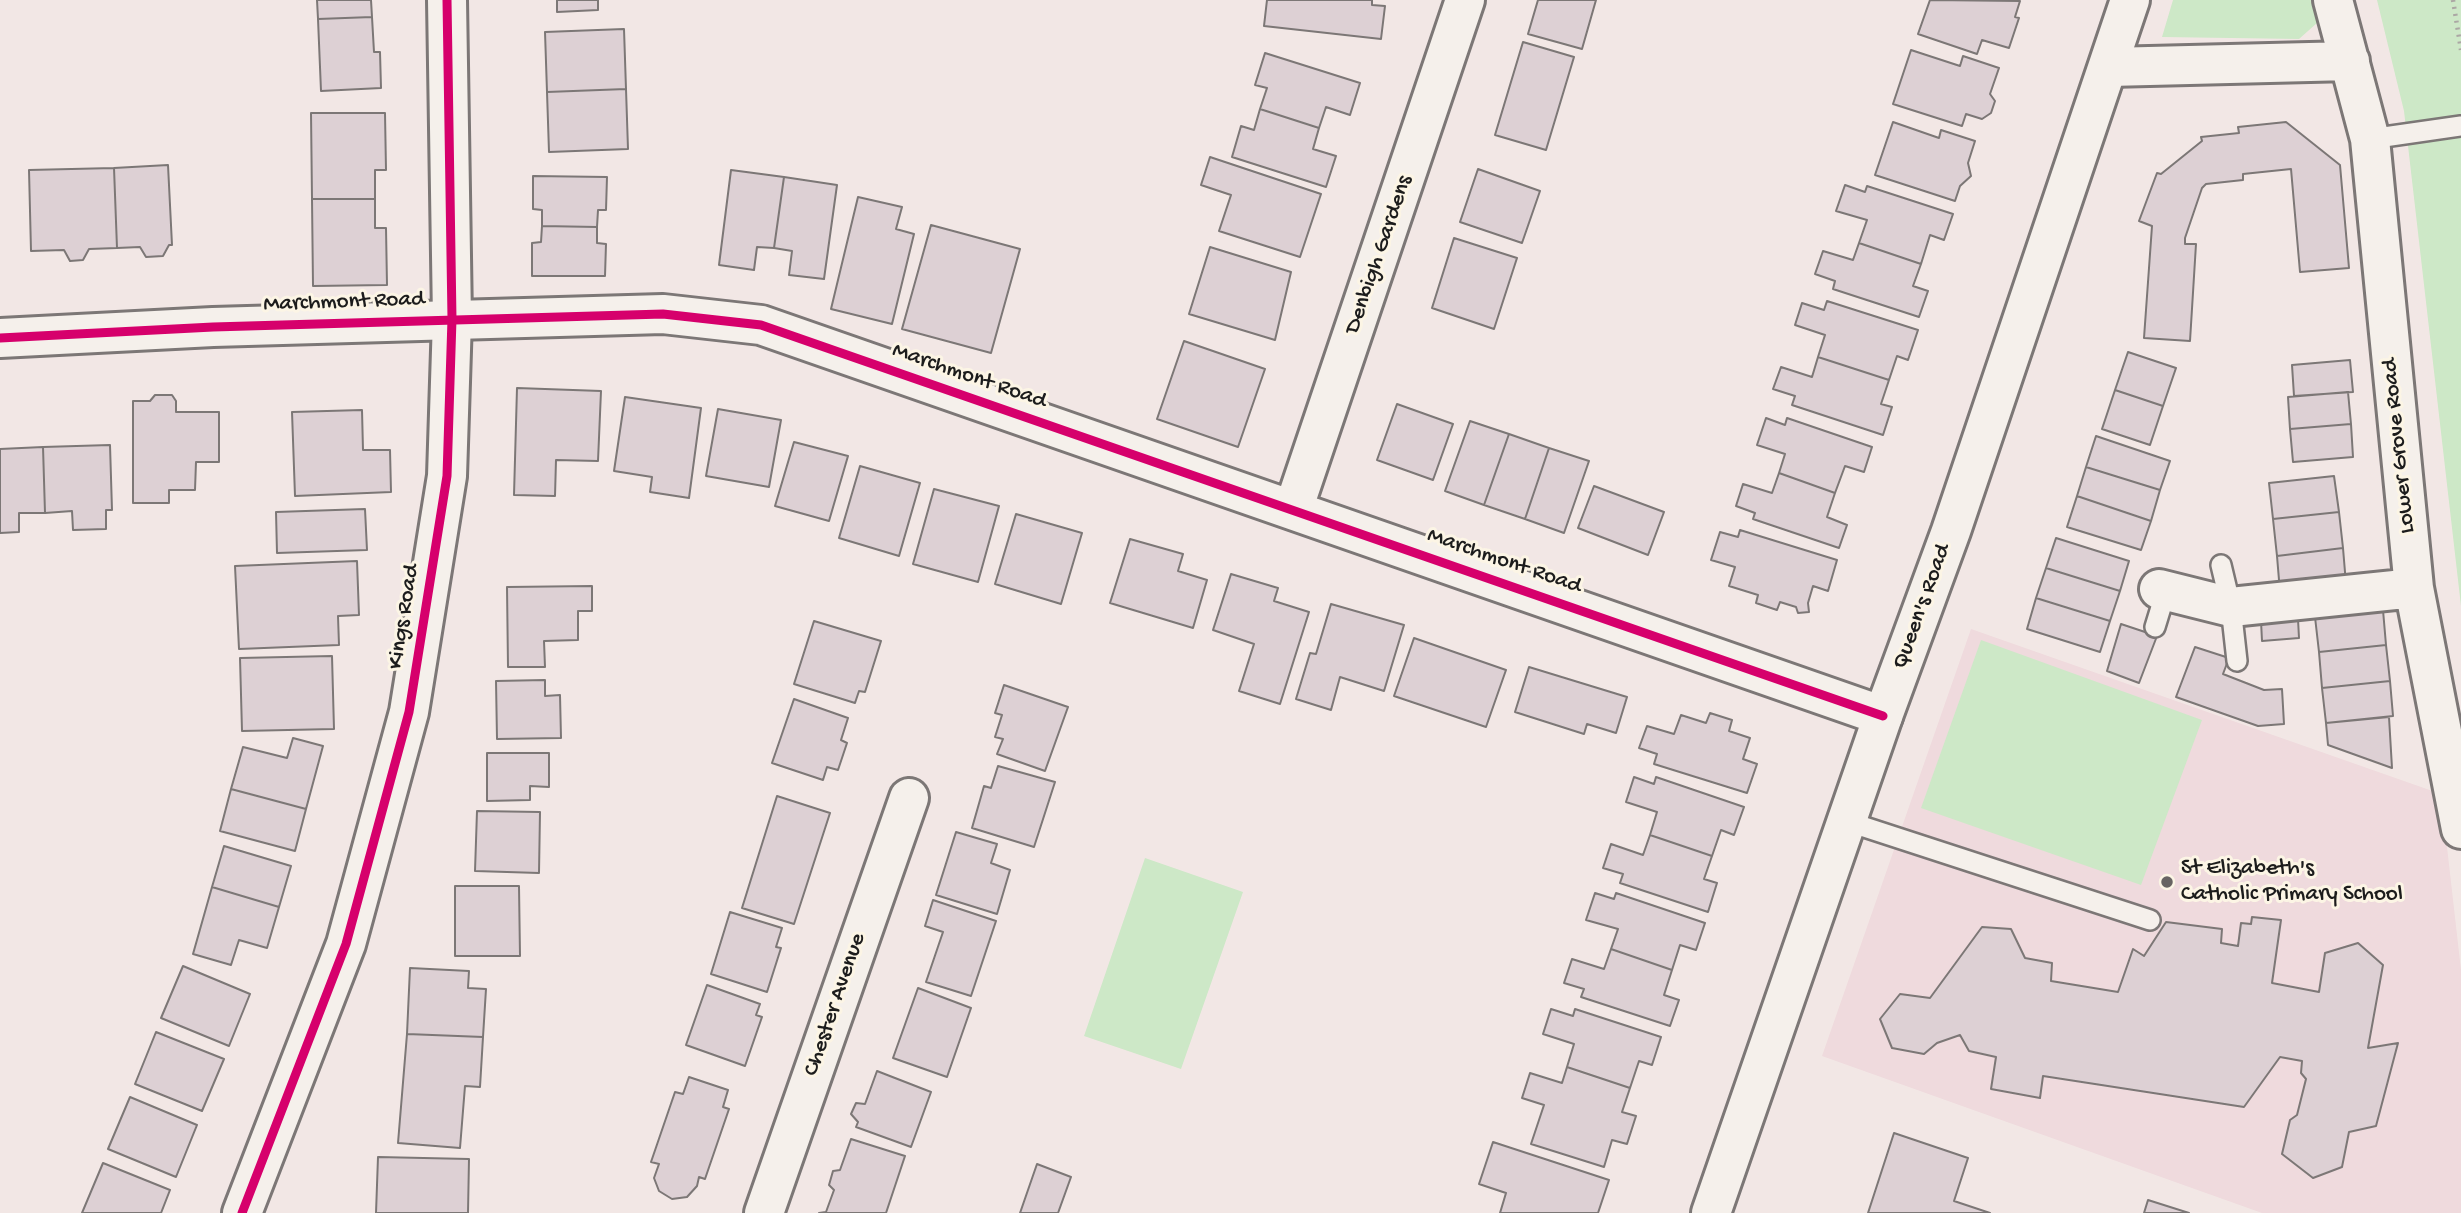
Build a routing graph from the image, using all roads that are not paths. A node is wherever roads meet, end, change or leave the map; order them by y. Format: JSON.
{"nodes":[{"id":1,"x":447,"y":0,"type":"edge"},
{"id":2,"x":1465,"y":0,"type":"edge"},
{"id":3,"x":2130,"y":0,"type":"edge"},
{"id":4,"x":2333,"y":0,"type":"edge"},
{"id":5,"x":2350,"y":61,"type":"junction"},
{"id":6,"x":2109,"y":66,"type":"junction"},
{"id":7,"x":2461,"y":126,"type":"edge"},
{"id":8,"x":2370,"y":139,"type":"junction"},
{"id":9,"x":452,"y":319,"type":"junction"},
{"id":10,"x":0,"y":338,"type":"edge"},
{"id":11,"x":1293,"y":510,"type":"junction"},
{"id":12,"x":2221,"y":565,"type":"dead end"},
{"id":13,"x":2414,"y":587,"type":"junction"},
{"id":14,"x":2163,"y":590,"type":"joint"},
{"id":15,"x":2231,"y":607,"type":"junction"},
{"id":16,"x":2155,"y":627,"type":"dead end"},
{"id":17,"x":2237,"y":661,"type":"dead end"},
{"id":18,"x":1883,"y":716,"type":"junction"},
{"id":19,"x":909,"y":798,"type":"dead end"},
{"id":20,"x":1849,"y":821,"type":"junction"},
{"id":21,"x":2461,"y":829,"type":"edge"},
{"id":22,"x":2150,"y":919,"type":"dead end"},
{"id":23,"x":242,"y":1213,"type":"edge"},
{"id":24,"x":764,"y":1213,"type":"edge"},
{"id":25,"x":1711,"y":1213,"type":"edge"}],
"edges":[{"from":1,"to":9,"type":"street","name":"Kings Road"},
{"from":2,"to":11,"type":"street","name":"Denbigh Gardens"},
{"from":3,"to":6,"type":"street","name":"Queen's Road"},
{"from":4,"to":5,"type":"street","name":"Lower Grove Road"},
{"from":5,"to":6,"type":"street"},
{"from":5,"to":8,"type":"street","name":"Lower Grove Road"},
{"from":6,"to":18,"type":"street","name":"Queen's Road"},
{"from":7,"to":8,"type":"lane"},
{"from":8,"to":13,"type":"street","name":"Lower Grove Road"},
{"from":9,"to":10,"type":"street","name":"Marchmont Road"},
{"from":9,"to":11,"type":"street","name":"Marchmont Road"},
{"from":9,"to":23,"type":"street","name":"Kings Road"},
{"from":11,"to":18,"type":"street","name":"Marchmont Road"},
{"from":12,"to":15,"type":"lane"},
{"from":13,"to":15,"type":"street"},
{"from":13,"to":21,"type":"street","name":"Lower Grove Road"},
{"from":14,"to":15,"type":"street"},
{"from":14,"to":16,"type":"lane"},
{"from":15,"to":17,"type":"lane"},
{"from":18,"to":20,"type":"street","name":"Queen's Road"},
{"from":19,"to":24,"type":"street","name":"Chester Avenue"},
{"from":20,"to":22,"type":"lane"},
{"from":20,"to":25,"type":"street","name":"Queen's Road"}]}
